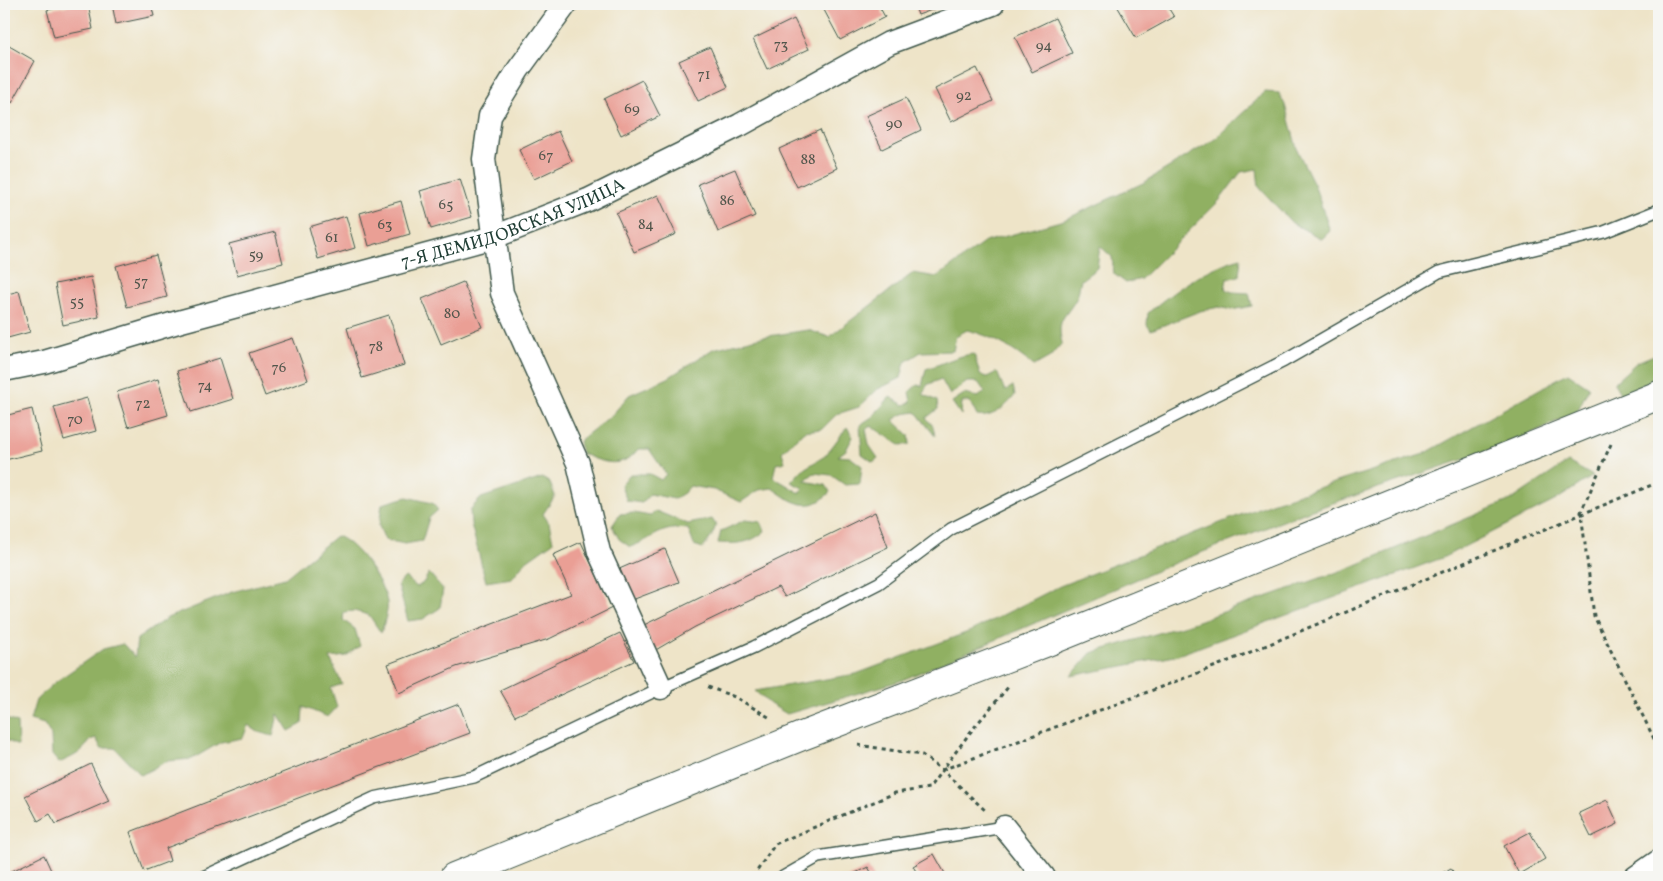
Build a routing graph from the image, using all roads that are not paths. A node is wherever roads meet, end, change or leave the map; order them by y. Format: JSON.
{"nodes":[{"id":1,"x":566,"y":4,"type":"edge"},
{"id":2,"x":993,"y":4,"type":"edge"},
{"id":3,"x":1659,"y":210,"type":"edge"},
{"id":4,"x":494,"y":237,"type":"junction"},
{"id":5,"x":4,"y":370,"type":"edge"},
{"id":6,"x":1659,"y":395,"type":"edge"},
{"id":7,"x":661,"y":688,"type":"junction"},
{"id":8,"x":1004,"y":827,"type":"joint"},
{"id":9,"x":1659,"y":862,"type":"edge"},
{"id":10,"x":203,"y":877,"type":"edge"},
{"id":11,"x":454,"y":877,"type":"edge"},
{"id":12,"x":783,"y":877,"type":"edge"},
{"id":13,"x":1044,"y":877,"type":"edge"},
{"id":14,"x":1636,"y":877,"type":"edge"}],
"edges":[{"from":1,"to":4,"type":"street"},
{"from":2,"to":4,"type":"street","name":"7-Я ДЕМИДОВСКАЯ УЛИЦА"},
{"from":3,"to":7,"type":"lane"},
{"from":4,"to":5,"type":"street","name":"7-Я ДЕМИДОВСКАЯ УЛИЦА"},
{"from":4,"to":7,"type":"street"},
{"from":6,"to":11,"type":"main road"},
{"from":7,"to":10,"type":"lane"},
{"from":8,"to":12,"type":"lane"},
{"from":8,"to":13,"type":"street"},
{"from":9,"to":14,"type":"street"}]}
